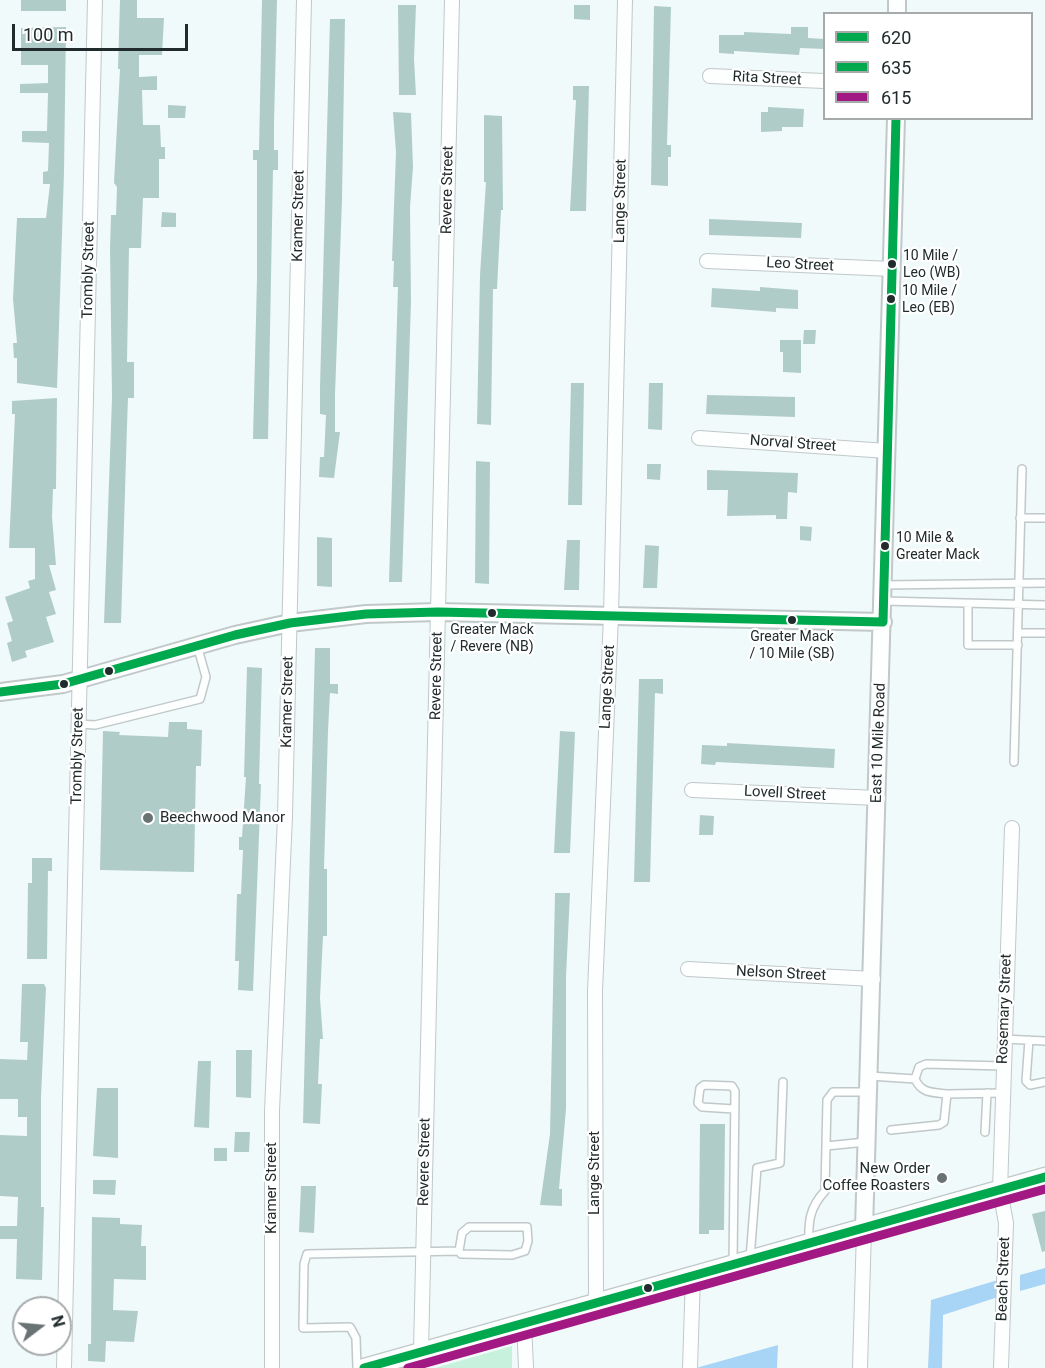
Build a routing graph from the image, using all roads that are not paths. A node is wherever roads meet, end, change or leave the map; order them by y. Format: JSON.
{"nodes":[{"id":1,"x":95,"y":0,"type":"edge"},
{"id":2,"x":304,"y":0,"type":"edge"},
{"id":3,"x":452,"y":0,"type":"edge"},
{"id":4,"x":625,"y":0,"type":"edge"},
{"id":5,"x":710,"y":76,"type":"dead end"},
{"id":6,"x":823,"y":81,"type":"edge"},
{"id":7,"x":896,"y":120,"type":"edge"},
{"id":8,"x":707,"y":261,"type":"dead end"},
{"id":9,"x":893,"y":269,"type":"junction"},
{"id":10,"x":699,"y":438,"type":"dead end"},
{"id":11,"x":887,"y":451,"type":"junction"},
{"id":12,"x":1022,"y":469,"type":"dead end"},
{"id":13,"x":1020,"y":518,"type":"junction"},
{"id":14,"x":1045,"y":518,"type":"edge"},
{"id":15,"x":1019,"y":583,"type":"junction"},
{"id":16,"x":1045,"y":583,"type":"edge"},
{"id":17,"x":883,"y":593,"type":"junction"},
{"id":18,"x":968,"y":604,"type":"junction"},
{"id":19,"x":1018,"y":605,"type":"junction"},
{"id":20,"x":1045,"y":605,"type":"edge"},
{"id":21,"x":438,"y":612,"type":"junction"},
{"id":22,"x":611,"y":616,"type":"junction"},
{"id":23,"x":883,"y":622,"type":"junction"},
{"id":24,"x":290,"y":623,"type":"junction"},
{"id":25,"x":1019,"y":633,"type":"junction"},
{"id":26,"x":1045,"y":633,"type":"edge"},
{"id":27,"x":197,"y":645,"type":"junction"},
{"id":28,"x":1018,"y":645,"type":"junction"},
{"id":29,"x":79,"y":679,"type":"junction"},
{"id":30,"x":0,"y":692,"type":"edge"},
{"id":31,"x":79,"y":724,"type":"junction"},
{"id":32,"x":1014,"y":762,"type":"dead end"},
{"id":33,"x":692,"y":790,"type":"dead end"},
{"id":34,"x":878,"y":798,"type":"junction"},
{"id":35,"x":1012,"y":828,"type":"dead end"},
{"id":36,"x":688,"y":969,"type":"dead end"},
{"id":37,"x":873,"y":979,"type":"junction"},
{"id":38,"x":1004,"y":1039,"type":"junction"},
{"id":39,"x":1029,"y":1040,"type":"junction"},
{"id":40,"x":1045,"y":1041,"type":"edge"},
{"id":41,"x":1003,"y":1066,"type":"junction"},
{"id":42,"x":915,"y":1079,"type":"junction"},
{"id":43,"x":783,"y":1082,"type":"dead end"},
{"id":44,"x":1045,"y":1082,"type":"edge"},
{"id":45,"x":870,"y":1084,"type":"junction"},
{"id":46,"x":987,"y":1093,"type":"junction"},
{"id":47,"x":1002,"y":1093,"type":"junction"},
{"id":48,"x":947,"y":1094,"type":"junction"},
{"id":49,"x":734,"y":1109,"type":"junction"},
{"id":50,"x":891,"y":1130,"type":"dead end"},
{"id":51,"x":985,"y":1132,"type":"dead end"},
{"id":52,"x":868,"y":1142,"type":"junction"},
{"id":53,"x":826,"y":1146,"type":"junction"},
{"id":54,"x":1045,"y":1177,"type":"edge"},
{"id":55,"x":1000,"y":1190,"type":"junction"},
{"id":56,"x":864,"y":1229,"type":"junction"},
{"id":57,"x":809,"y":1243,"type":"junction"},
{"id":58,"x":423,"y":1250,"type":"junction"},
{"id":59,"x":459,"y":1251,"type":"junction"},
{"id":60,"x":742,"y":1261,"type":"junction"},
{"id":61,"x":693,"y":1275,"type":"junction"},
{"id":62,"x":596,"y":1302,"type":"junction"},
{"id":63,"x":524,"y":1323,"type":"junction"},
{"id":64,"x":421,"y":1351,"type":"junction"},
{"id":65,"x":690,"y":1367,"type":"edge"},
{"id":66,"x":64,"y":1368,"type":"edge"},
{"id":67,"x":272,"y":1368,"type":"edge"},
{"id":68,"x":357,"y":1368,"type":"edge"},
{"id":69,"x":364,"y":1368,"type":"edge"},
{"id":70,"x":526,"y":1368,"type":"edge"},
{"id":71,"x":860,"y":1368,"type":"edge"},
{"id":72,"x":1001,"y":1368,"type":"edge"}],
"edges":[{"from":1,"to":29,"type":"street","name":"Trombly Street"},
{"from":2,"to":24,"type":"street","name":"Kramer Street"},
{"from":3,"to":21,"type":"street","name":"Revere Street"},
{"from":4,"to":22,"type":"street","name":"Lange Street"},
{"from":5,"to":6,"type":"street","name":"Rita Street"},
{"from":7,"to":9,"type":"street","name":"East 10 Mile Road"},
{"from":8,"to":9,"type":"street","name":"Leo Street"},
{"from":9,"to":11,"type":"street","name":"East 10 Mile Road"},
{"from":10,"to":11,"type":"street","name":"Norval Street"},
{"from":11,"to":17,"type":"street","name":"East 10 Mile Road"},
{"from":12,"to":13,"type":"lane"},
{"from":13,"to":14,"type":"lane"},
{"from":13,"to":15,"type":"lane"},
{"from":15,"to":16,"type":"lane"},
{"from":15,"to":17,"type":"lane"},
{"from":15,"to":19,"type":"lane"},
{"from":17,"to":18,"type":"lane"},
{"from":17,"to":23,"type":"street","name":"East 10 Mile Road"},
{"from":18,"to":19,"type":"lane"},
{"from":18,"to":28,"type":"lane"},
{"from":19,"to":20,"type":"lane"},
{"from":19,"to":25,"type":"lane"},
{"from":21,"to":22,"type":"street"},
{"from":21,"to":24,"type":"street"},
{"from":21,"to":58,"type":"street","name":"Revere Street"},
{"from":22,"to":23,"type":"street"},
{"from":22,"to":62,"type":"street","name":"Lange Street"},
{"from":23,"to":34,"type":"street","name":"East 10 Mile Road"},
{"from":24,"to":27,"type":"street"},
{"from":24,"to":67,"type":"street","name":"Kramer Street"},
{"from":25,"to":26,"type":"lane"},
{"from":25,"to":28,"type":"lane"},
{"from":27,"to":29,"type":"street"},
{"from":27,"to":31,"type":"lane"},
{"from":28,"to":32,"type":"lane"},
{"from":29,"to":30,"type":"street"},
{"from":29,"to":31,"type":"street","name":"Trombly Street"},
{"from":31,"to":66,"type":"street","name":"Trombly Street"},
{"from":33,"to":34,"type":"street","name":"Lovell Street"},
{"from":34,"to":37,"type":"street","name":"East 10 Mile Road"},
{"from":35,"to":38,"type":"street","name":"Rosemary Street"},
{"from":36,"to":37,"type":"street","name":"Nelson Street"},
{"from":37,"to":45,"type":"street","name":"East 10 Mile Road"},
{"from":38,"to":39,"type":"lane"},
{"from":38,"to":41,"type":"street","name":"Rosemary Street"},
{"from":39,"to":40,"type":"lane"},
{"from":39,"to":44,"type":"lane"},
{"from":41,"to":42,"type":"lane"},
{"from":41,"to":47,"type":"street","name":"Rosemary Street"},
{"from":42,"to":45,"type":"lane"},
{"from":42,"to":48,"type":"lane"},
{"from":43,"to":60,"type":"lane"},
{"from":45,"to":52,"type":"street","name":"East 10 Mile Road"},
{"from":45,"to":53,"type":"lane"},
{"from":46,"to":47,"type":"lane"},
{"from":46,"to":48,"type":"lane"},
{"from":46,"to":51,"type":"lane"},
{"from":47,"to":55,"type":"street","name":"Rosemary Street"},
{"from":48,"to":50,"type":"lane"},
{"from":49,"to":49,"type":"lane"},
{"from":49,"to":60,"type":"lane"},
{"from":52,"to":53,"type":"lane"},
{"from":52,"to":56,"type":"street","name":"East 10 Mile Road"},
{"from":53,"to":57,"type":"lane"},
{"from":54,"to":55,"type":"main road"},
{"from":55,"to":56,"type":"main road"},
{"from":55,"to":72,"type":"street","name":"Beach Street"},
{"from":56,"to":57,"type":"main road"},
{"from":56,"to":71,"type":"street","name":"East 10 Mile Road"},
{"from":57,"to":60,"type":"main road"},
{"from":58,"to":59,"type":"lane"},
{"from":58,"to":64,"type":"street","name":"Revere Street"},
{"from":58,"to":68,"type":"lane"},
{"from":59,"to":59,"type":"lane"},
{"from":60,"to":61,"type":"main road"},
{"from":61,"to":62,"type":"main road"},
{"from":61,"to":65,"type":"street"},
{"from":62,"to":63,"type":"main road"},
{"from":63,"to":64,"type":"main road"},
{"from":63,"to":70,"type":"street"},
{"from":64,"to":69,"type":"main road"}]}
